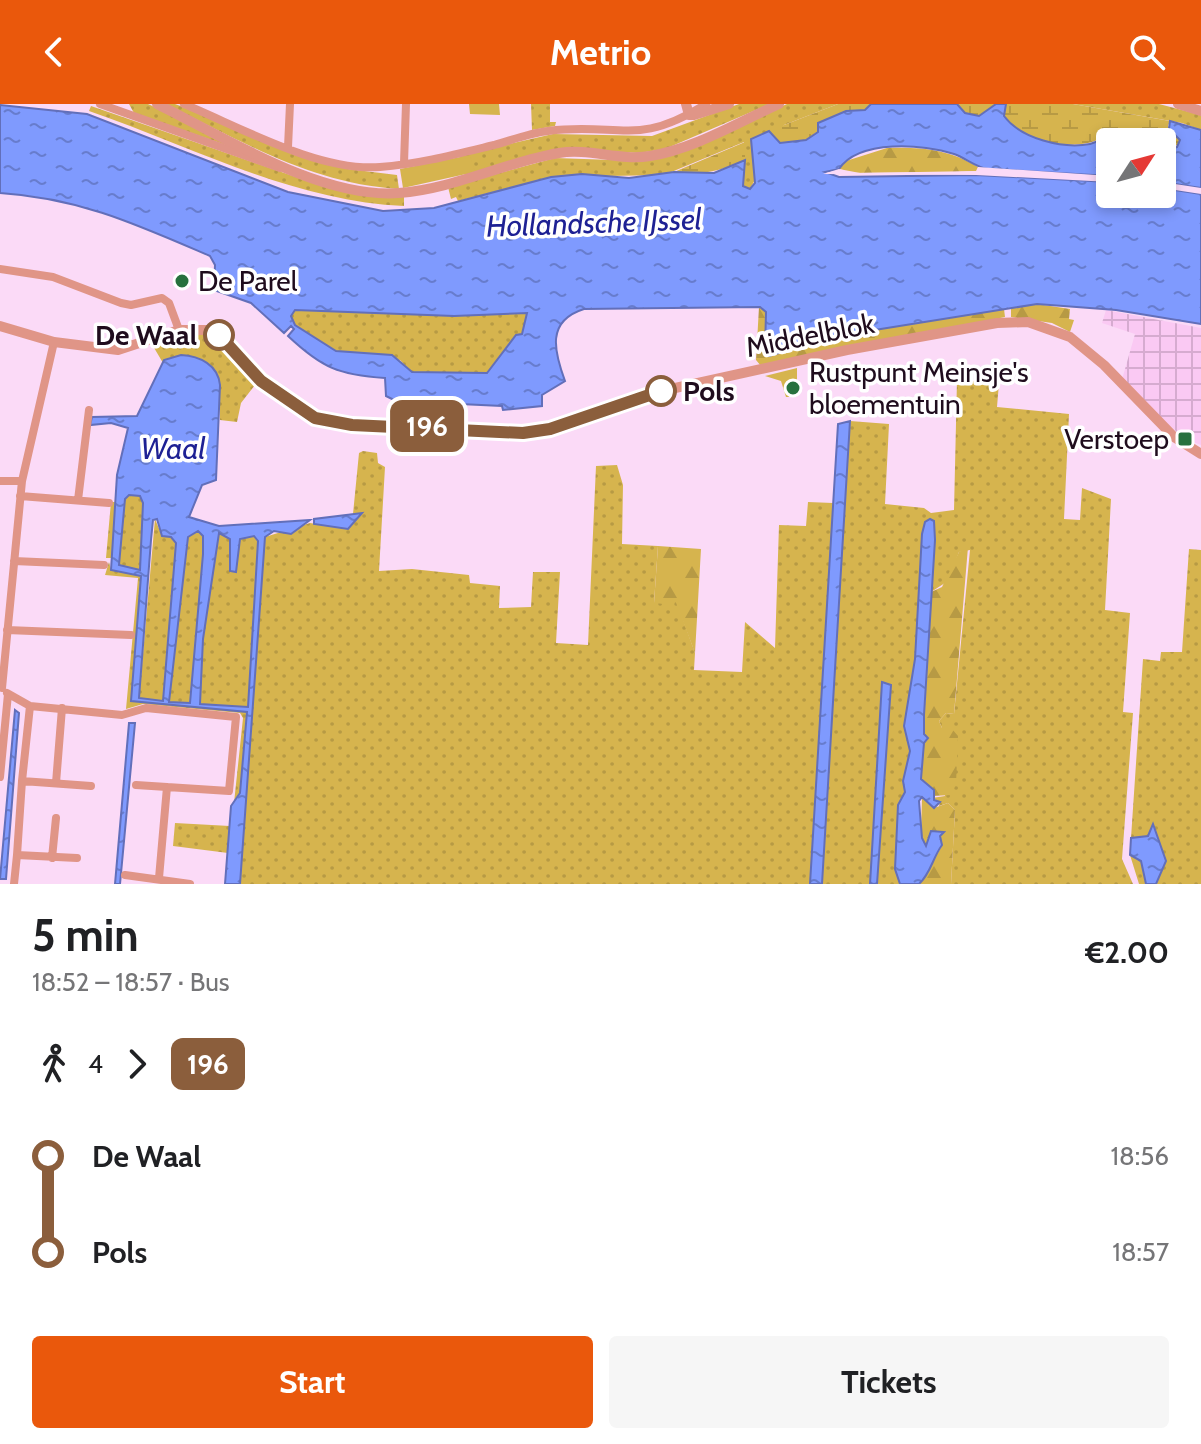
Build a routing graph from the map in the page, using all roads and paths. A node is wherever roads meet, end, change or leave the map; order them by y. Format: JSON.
{"nodes":[{"id":1,"x":100,"y":104,"type":"edge"},
{"id":2,"x":157,"y":104,"type":"edge"},
{"id":3,"x":184,"y":104,"type":"edge"},
{"id":4,"x":210,"y":104,"type":"edge"},
{"id":5,"x":290,"y":104,"type":"edge"},
{"id":6,"x":406,"y":104,"type":"edge"},
{"id":7,"x":706,"y":104,"type":"edge"},
{"id":8,"x":729,"y":104,"type":"edge"},
{"id":9,"x":779,"y":104,"type":"edge"},
{"id":10,"x":1178,"y":104,"type":"edge"},
{"id":11,"x":688,"y":110,"type":"edge"},
{"id":12,"x":1201,"y":111,"type":"edge"},
{"id":13,"x":209,"y":114,"type":"junction"},
{"id":14,"x":288,"y":147,"type":"junction"},
{"id":15,"x":404,"y":163,"type":"junction"},
{"id":16,"x":283,"y":166,"type":"junction"},
{"id":17,"x":0,"y":269,"type":"edge"},
{"id":18,"x":0,"y":326,"type":"edge"},
{"id":19,"x":179,"y":330,"type":"junction"},
{"id":20,"x":54,"y":342,"type":"junction"},
{"id":21,"x":89,"y":417,"type":"dead end"},
{"id":22,"x":1201,"y":454,"type":"edge"},
{"id":23,"x":0,"y":481,"type":"edge"},
{"id":24,"x":22,"y":481,"type":"junction"},
{"id":25,"x":20,"y":496,"type":"junction"},
{"id":26,"x":78,"y":500,"type":"junction"},
{"id":27,"x":109,"y":503,"type":"dead end"},
{"id":28,"x":14,"y":561,"type":"junction"},
{"id":29,"x":104,"y":565,"type":"dead end"},
{"id":30,"x":7,"y":630,"type":"junction"},
{"id":31,"x":131,"y":635,"type":"dead end"},
{"id":32,"x":3,"y":690,"type":"edge"},
{"id":33,"x":30,"y":706,"type":"junction"},
{"id":34,"x":62,"y":708,"type":"junction"},
{"id":35,"x":0,"y":777,"type":"edge"},
{"id":36,"x":22,"y":781,"type":"junction"},
{"id":37,"x":56,"y":783,"type":"junction"},
{"id":38,"x":136,"y":785,"type":"dead end"},
{"id":39,"x":91,"y":786,"type":"dead end"},
{"id":40,"x":167,"y":787,"type":"junction"},
{"id":41,"x":56,"y":818,"type":"dead end"},
{"id":42,"x":17,"y":855,"type":"junction"},
{"id":43,"x":52,"y":858,"type":"junction"},
{"id":44,"x":77,"y":858,"type":"dead end"},
{"id":45,"x":125,"y":875,"type":"dead end"},
{"id":46,"x":159,"y":876,"type":"junction"},
{"id":47,"x":14,"y":884,"type":"edge"},
{"id":48,"x":190,"y":884,"type":"edge"}],
"edges":[{"from":1,"to":16,"type":"street"},
{"from":2,"to":16,"type":"street"},
{"from":3,"to":13,"type":"street"},
{"from":4,"to":13,"type":"street"},
{"from":5,"to":14,"type":"street"},
{"from":6,"to":15,"type":"street"},
{"from":7,"to":11,"type":"street"},
{"from":8,"to":11,"type":"street"},
{"from":9,"to":16,"type":"street"},
{"from":10,"to":12,"type":"street"},
{"from":11,"to":15,"type":"street"},
{"from":13,"to":14,"type":"street"},
{"from":14,"to":15,"type":"street"},
{"from":17,"to":19,"type":"street"},
{"from":18,"to":20,"type":"street"},
{"from":19,"to":20,"type":"street"},
{"from":19,"to":22,"type":"street","name":"Middelblok"},
{"from":20,"to":24,"type":"street"},
{"from":21,"to":26,"type":"street"},
{"from":23,"to":24,"type":"street"},
{"from":24,"to":25,"type":"street"},
{"from":25,"to":26,"type":"street"},
{"from":25,"to":28,"type":"street"},
{"from":26,"to":27,"type":"street"},
{"from":28,"to":29,"type":"street"},
{"from":28,"to":30,"type":"street"},
{"from":30,"to":31,"type":"street"},
{"from":30,"to":32,"type":"street"},
{"from":32,"to":33,"type":"street"},
{"from":32,"to":35,"type":"street"},
{"from":33,"to":34,"type":"street"},
{"from":33,"to":36,"type":"street"},
{"from":34,"to":37,"type":"street"},
{"from":34,"to":40,"type":"street"},
{"from":36,"to":37,"type":"street"},
{"from":36,"to":42,"type":"street"},
{"from":37,"to":39,"type":"street"},
{"from":38,"to":40,"type":"street"},
{"from":40,"to":46,"type":"street"},
{"from":41,"to":43,"type":"street"},
{"from":42,"to":43,"type":"street"},
{"from":42,"to":47,"type":"street"},
{"from":43,"to":44,"type":"street"},
{"from":45,"to":46,"type":"street"},
{"from":46,"to":48,"type":"street"}]}
